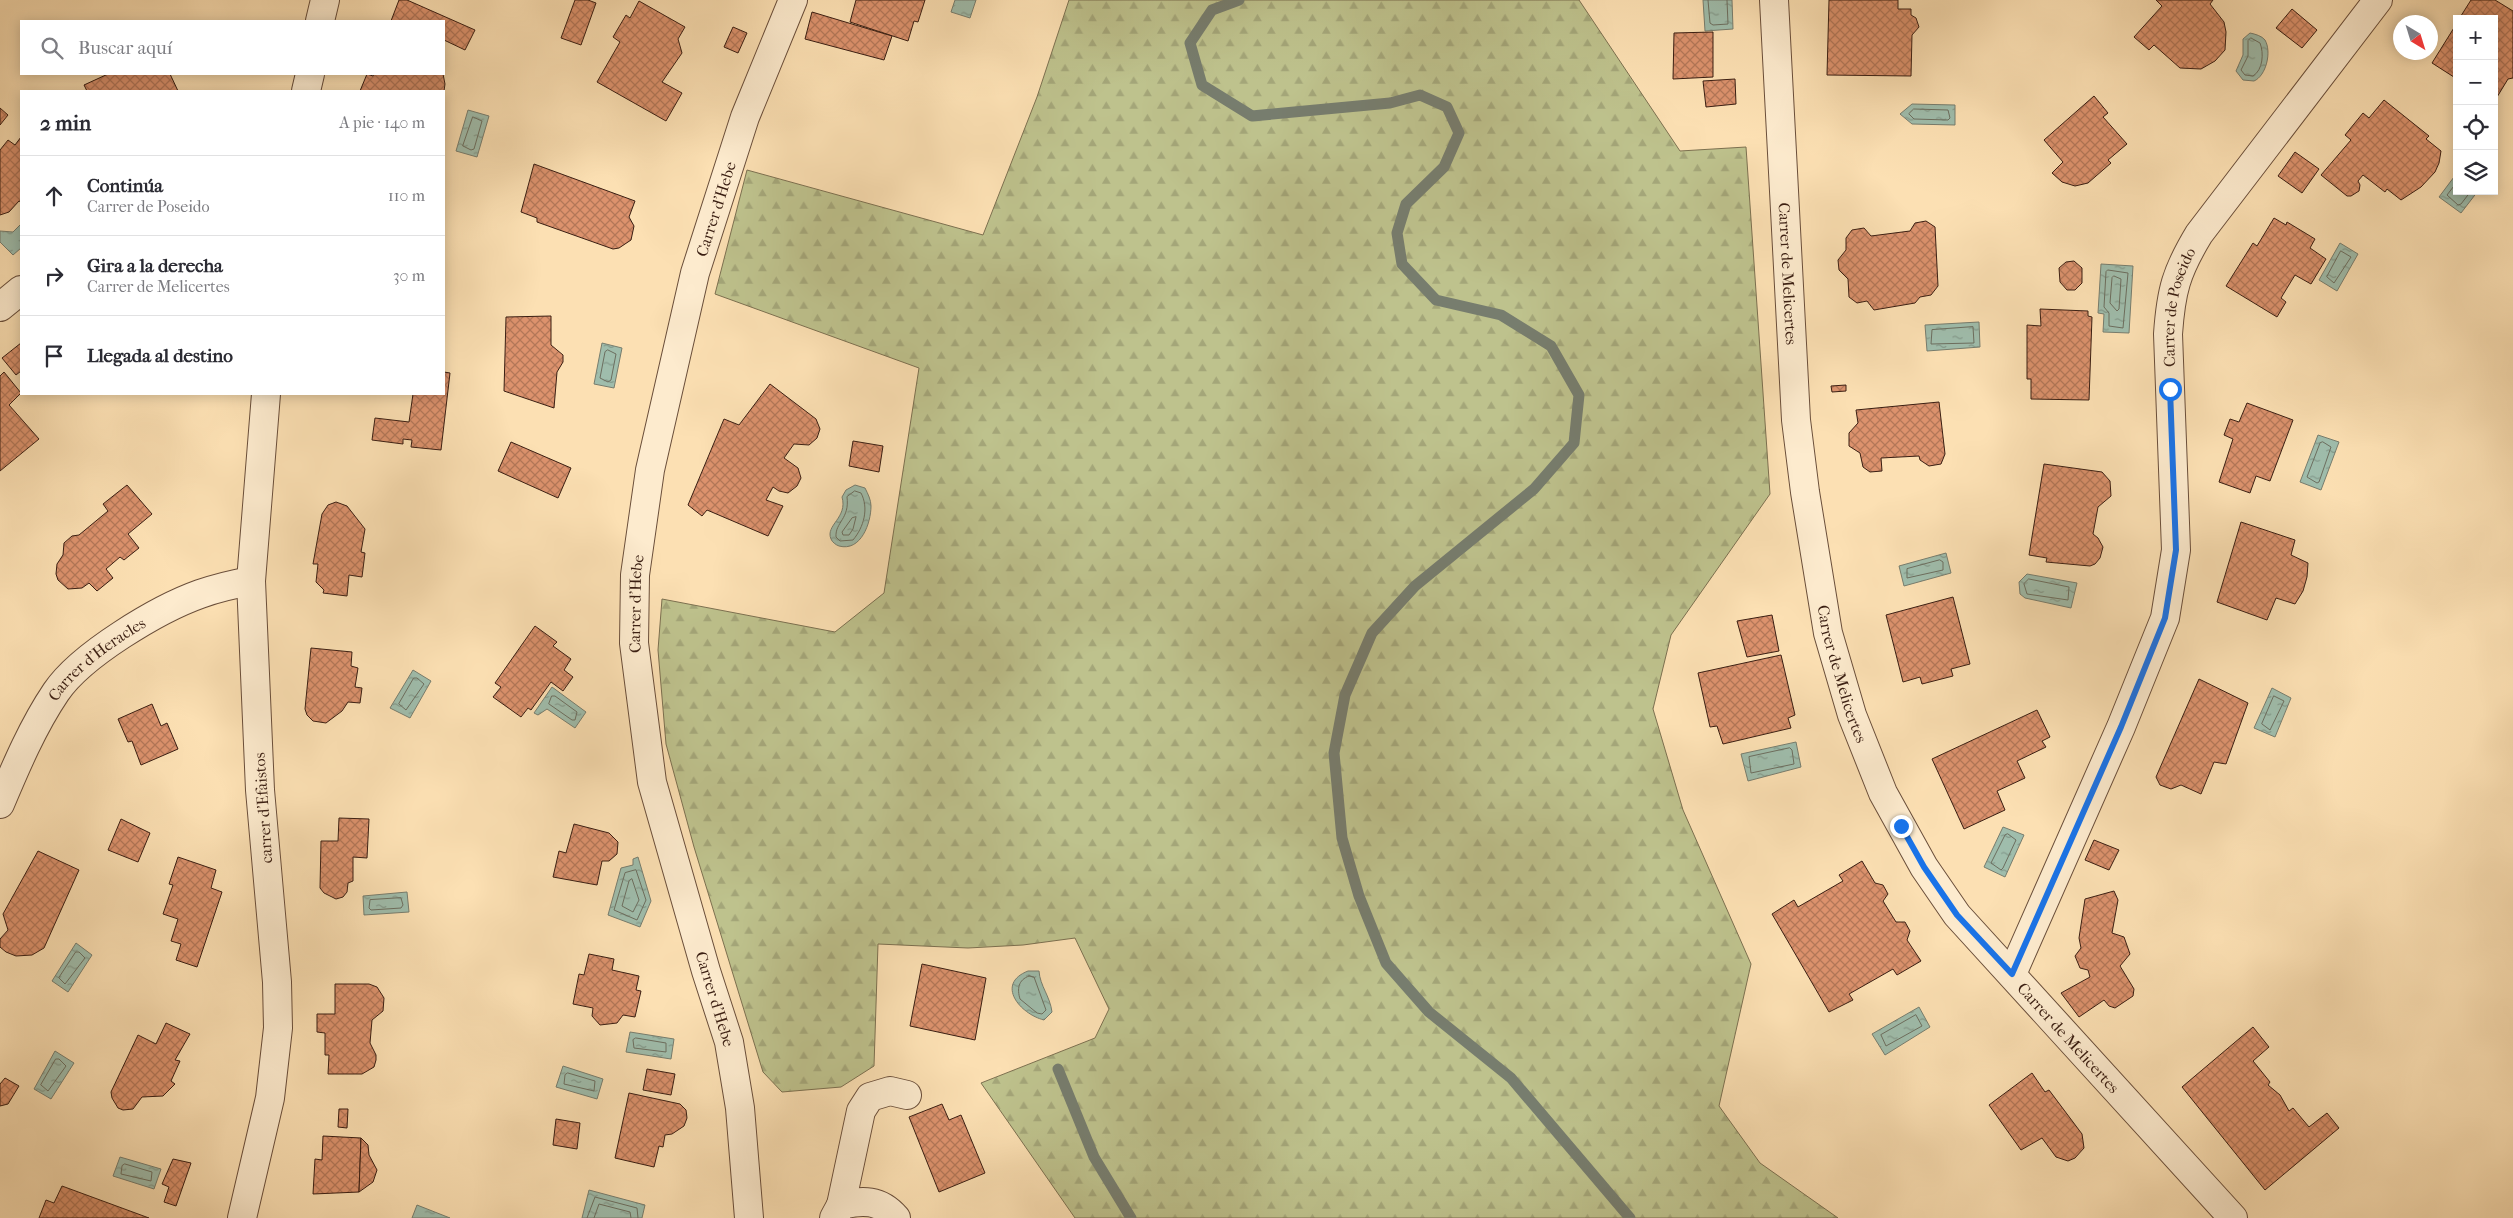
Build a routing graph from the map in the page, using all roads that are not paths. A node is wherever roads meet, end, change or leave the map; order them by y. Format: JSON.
{"nodes":[{"id":1,"x":325,"y":0,"type":"edge"},
{"id":2,"x":793,"y":0,"type":"edge"},
{"id":3,"x":1774,"y":0,"type":"edge"},
{"id":4,"x":2378,"y":0,"type":"edge"},
{"id":5,"x":320,"y":20,"type":"edge"},
{"id":6,"x":310,"y":75,"type":"edge"},
{"id":7,"x":306,"y":90,"type":"edge"},
{"id":8,"x":20,"y":291,"type":"edge"},
{"id":9,"x":0,"y":307,"type":"edge"},
{"id":10,"x":266,"y":395,"type":"edge"},
{"id":11,"x":251,"y":581,"type":"junction"},
{"id":12,"x":0,"y":804,"type":"edge"},
{"id":13,"x":2012,"y":974,"type":"junction"},
{"id":14,"x":907,"y":1095,"type":"dead end"},
{"id":15,"x":837,"y":1212,"type":"edge"},
{"id":16,"x":242,"y":1218,"type":"edge"},
{"id":17,"x":749,"y":1218,"type":"edge"},
{"id":18,"x":896,"y":1218,"type":"edge"},
{"id":19,"x":2233,"y":1218,"type":"edge"}],
"edges":[{"from":1,"to":5,"type":"street"},
{"from":2,"to":17,"type":"street","name":"Carrer d'Hebe"},
{"from":3,"to":13,"type":"street","name":"Carrer de Melicertes"},
{"from":4,"to":13,"type":"street","name":"Carrer de Poseido"},
{"from":6,"to":7,"type":"street"},
{"from":8,"to":9,"type":"street"},
{"from":10,"to":11,"type":"street","name":"carrer d'Efaistos"},
{"from":11,"to":12,"type":"street","name":"Carrer d'Heracles"},
{"from":11,"to":16,"type":"street","name":"carrer d'Efaistos"},
{"from":13,"to":19,"type":"street","name":"Carrer de Melicertes"},
{"from":14,"to":15,"type":"street"},
{"from":15,"to":18,"type":"street"}]}
